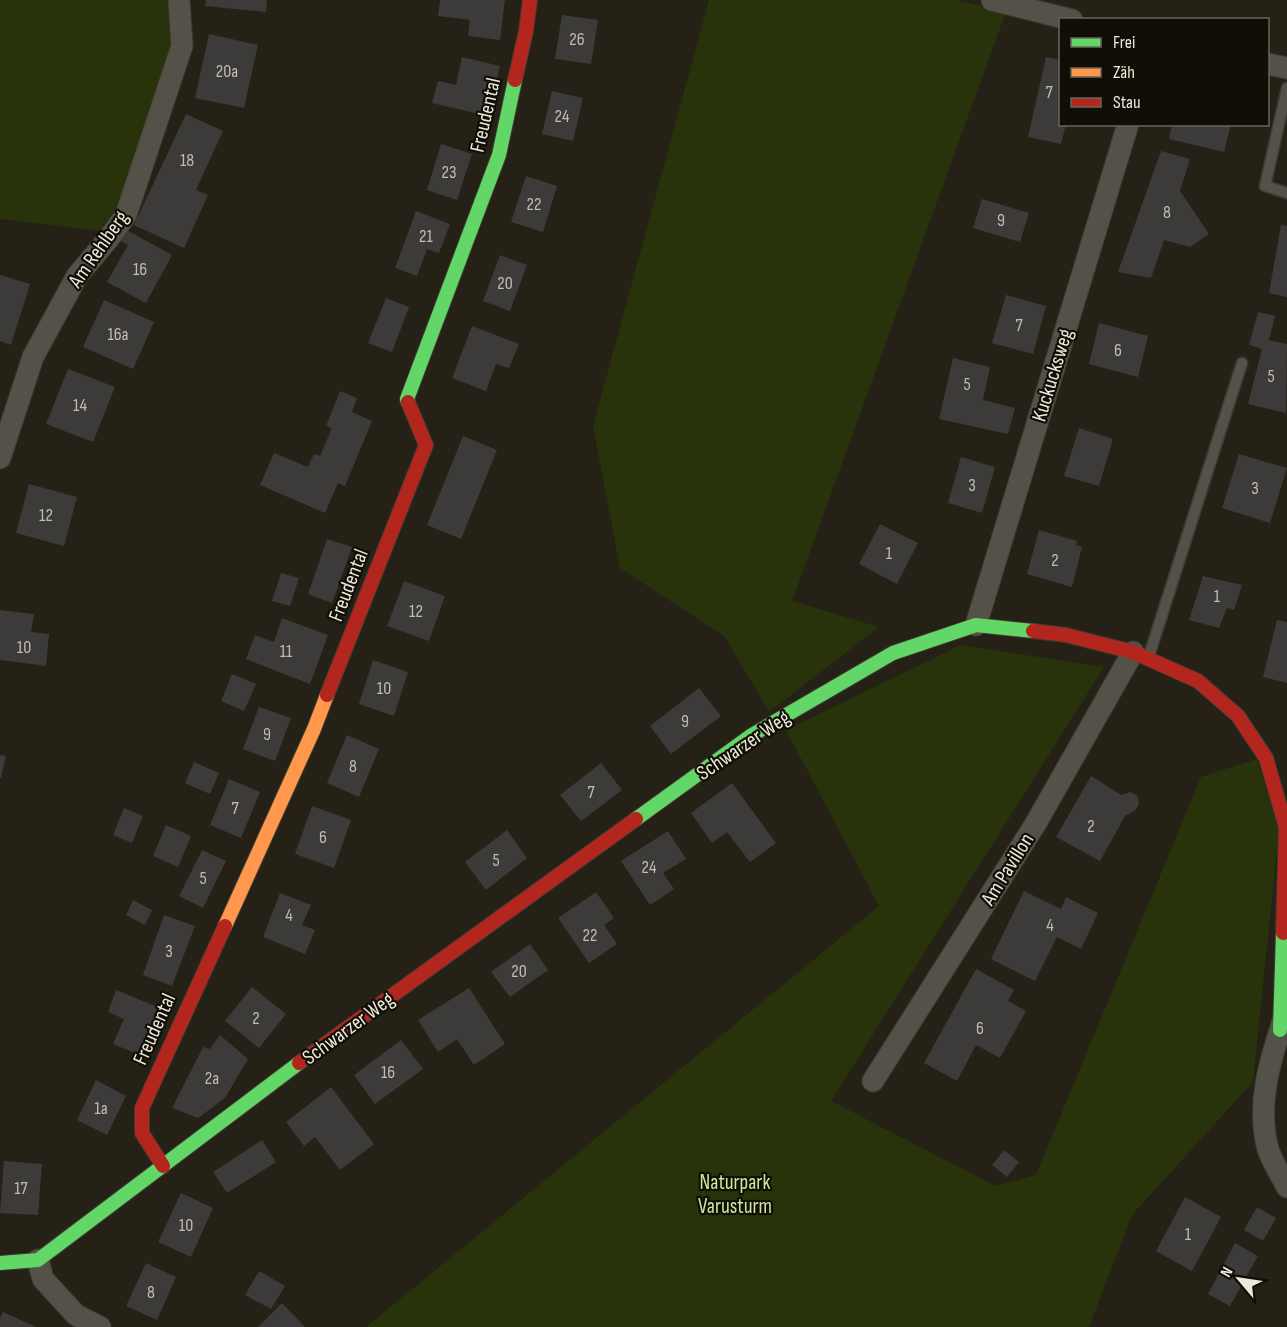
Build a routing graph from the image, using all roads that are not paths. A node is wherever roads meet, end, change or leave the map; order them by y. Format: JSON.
{"nodes":[{"id":1,"x":179,"y":0,"type":"edge"},
{"id":2,"x":530,"y":0,"type":"edge"},
{"id":3,"x":992,"y":0,"type":"edge"},
{"id":4,"x":1064,"y":18,"type":"edge"},
{"id":5,"x":1269,"y":64,"type":"edge"},
{"id":6,"x":1287,"y":68,"type":"edge"},
{"id":7,"x":1287,"y":88,"type":"edge"},
{"id":8,"x":1127,"y":126,"type":"edge"},
{"id":9,"x":1287,"y":193,"type":"edge"},
{"id":10,"x":1242,"y":363,"type":"dead end"},
{"id":11,"x":0,"y":458,"type":"edge"},
{"id":12,"x":976,"y":625,"type":"junction"},
{"id":13,"x":1140,"y":656,"type":"junction"},
{"id":14,"x":1287,"y":1009,"type":"edge"},
{"id":15,"x":1280,"y":1030,"type":"junction"},
{"id":16,"x":873,"y":1082,"type":"dead end"},
{"id":17,"x":163,"y":1166,"type":"junction"},
{"id":18,"x":1287,"y":1187,"type":"edge"},
{"id":19,"x":38,"y":1260,"type":"junction"},
{"id":20,"x":0,"y":1263,"type":"edge"},
{"id":21,"x":73,"y":1321,"type":"edge"},
{"id":22,"x":100,"y":1327,"type":"edge"}],
"edges":[{"from":1,"to":11,"type":"street","name":"Am Rehlberg"},
{"from":2,"to":17,"type":"street","name":"Freudental"},
{"from":3,"to":4,"type":"street"},
{"from":5,"to":6,"type":"street"},
{"from":7,"to":9,"type":"lane"},
{"from":8,"to":12,"type":"street","name":"Kuckucksweg"},
{"from":10,"to":13,"type":"lane"},
{"from":12,"to":13,"type":"street","name":"Schwarzer Weg"},
{"from":12,"to":17,"type":"street","name":"Schwarzer Weg"},
{"from":13,"to":15,"type":"street","name":"Schwarzer Weg"},
{"from":13,"to":16,"type":"street","name":"Am Pavillon"},
{"from":14,"to":15,"type":"street"},
{"from":15,"to":18,"type":"street"},
{"from":17,"to":19,"type":"street","name":"Schwarzer Weg"},
{"from":19,"to":20,"type":"street"},
{"from":19,"to":21,"type":"street"},
{"from":21,"to":22,"type":"street"}]}
